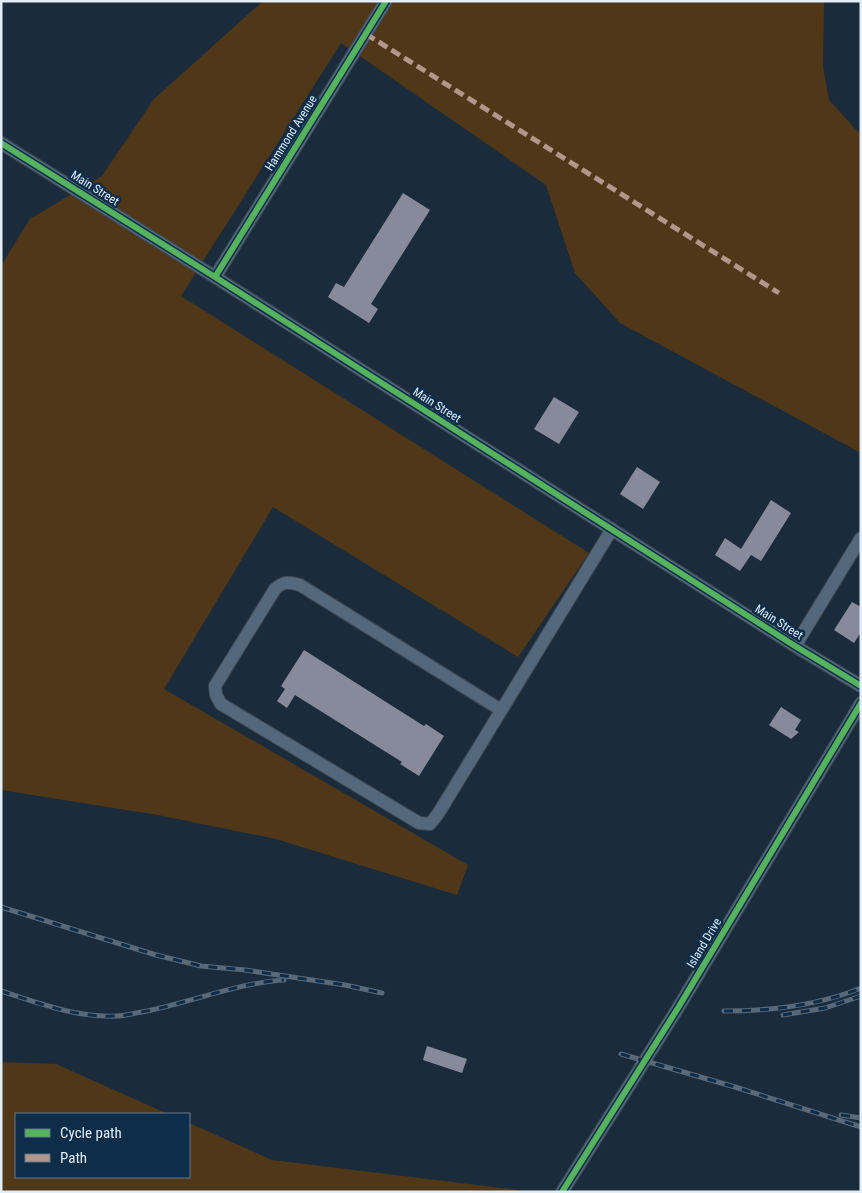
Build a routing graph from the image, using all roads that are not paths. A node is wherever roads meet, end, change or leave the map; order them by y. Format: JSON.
{"nodes":[{"id":1,"x":386,"y":1,"type":"edge"},
{"id":2,"x":1,"y":143,"type":"edge"},
{"id":3,"x":215,"y":277,"type":"junction"},
{"id":4,"x":612,"y":529,"type":"junction"},
{"id":5,"x":861,"y":538,"type":"edge"},
{"id":6,"x":795,"y":646,"type":"junction"},
{"id":7,"x":861,"y":686,"type":"edge"},
{"id":8,"x":861,"y":703,"type":"edge"},
{"id":9,"x":501,"y":710,"type":"junction"},
{"id":10,"x":562,"y":1192,"type":"edge"}],
"edges":[{"from":1,"to":3,"type":"street","name":"Hammond Avenue"},
{"from":2,"to":3,"type":"street","name":"Main Street"},
{"from":3,"to":4,"type":"street","name":"Main Street"},
{"from":4,"to":6,"type":"street","name":"Main Street"},
{"from":4,"to":9,"type":"street"},
{"from":5,"to":6,"type":"street"},
{"from":6,"to":7,"type":"street","name":"Main Street"},
{"from":8,"to":10,"type":"street","name":"Island Drive"},
{"from":9,"to":9,"type":"street"}]}
